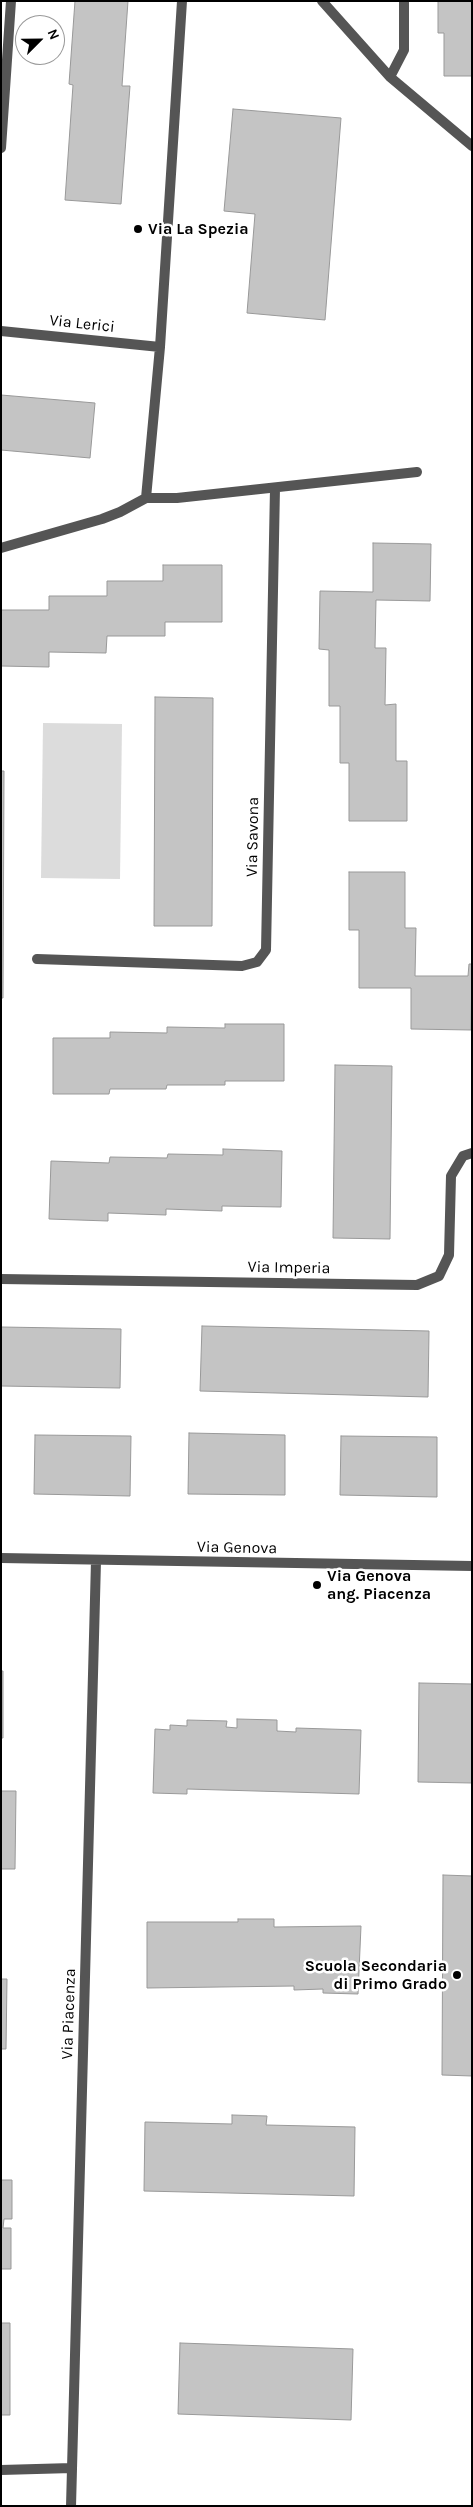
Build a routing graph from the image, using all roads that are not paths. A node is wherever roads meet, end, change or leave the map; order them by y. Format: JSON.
{"nodes":[{"id":1,"x":11,"y":1,"type":"edge"},
{"id":2,"x":182,"y":1,"type":"edge"},
{"id":3,"x":322,"y":1,"type":"edge"},
{"id":4,"x":404,"y":1,"type":"edge"},
{"id":5,"x":390,"y":77,"type":"junction"},
{"id":6,"x":472,"y":146,"type":"edge"},
{"id":7,"x":1,"y":148,"type":"edge"},
{"id":8,"x":1,"y":331,"type":"edge"},
{"id":9,"x":160,"y":348,"type":"junction"},
{"id":10,"x":417,"y":472,"type":"dead end"},
{"id":11,"x":275,"y":488,"type":"junction"},
{"id":12,"x":146,"y":498,"type":"junction"},
{"id":13,"x":1,"y":548,"type":"edge"},
{"id":14,"x":37,"y":959,"type":"dead end"},
{"id":15,"x":472,"y":1153,"type":"edge"},
{"id":16,"x":1,"y":1279,"type":"edge"},
{"id":17,"x":1,"y":1558,"type":"edge"},
{"id":18,"x":96,"y":1561,"type":"junction"},
{"id":19,"x":472,"y":1566,"type":"edge"},
{"id":20,"x":72,"y":2468,"type":"junction"},
{"id":21,"x":1,"y":2470,"type":"edge"},
{"id":22,"x":72,"y":2506,"type":"edge"}],
"edges":[{"from":1,"to":7,"type":"street"},
{"from":2,"to":9,"type":"street"},
{"from":3,"to":5,"type":"street"},
{"from":4,"to":5,"type":"street"},
{"from":5,"to":6,"type":"street"},
{"from":8,"to":9,"type":"street","name":"Via Lerici"},
{"from":9,"to":12,"type":"street"},
{"from":10,"to":11,"type":"street"},
{"from":11,"to":12,"type":"street"},
{"from":11,"to":14,"type":"street","name":"Via Savona"},
{"from":12,"to":13,"type":"street"},
{"from":15,"to":16,"type":"street","name":"Via Imperia"},
{"from":17,"to":18,"type":"street","name":"Via Genova"},
{"from":18,"to":19,"type":"street","name":"Via Genova"},
{"from":18,"to":20,"type":"street","name":"Via Piacenza"},
{"from":20,"to":21,"type":"street"},
{"from":20,"to":22,"type":"street","name":"Via Piacenza"}]}
